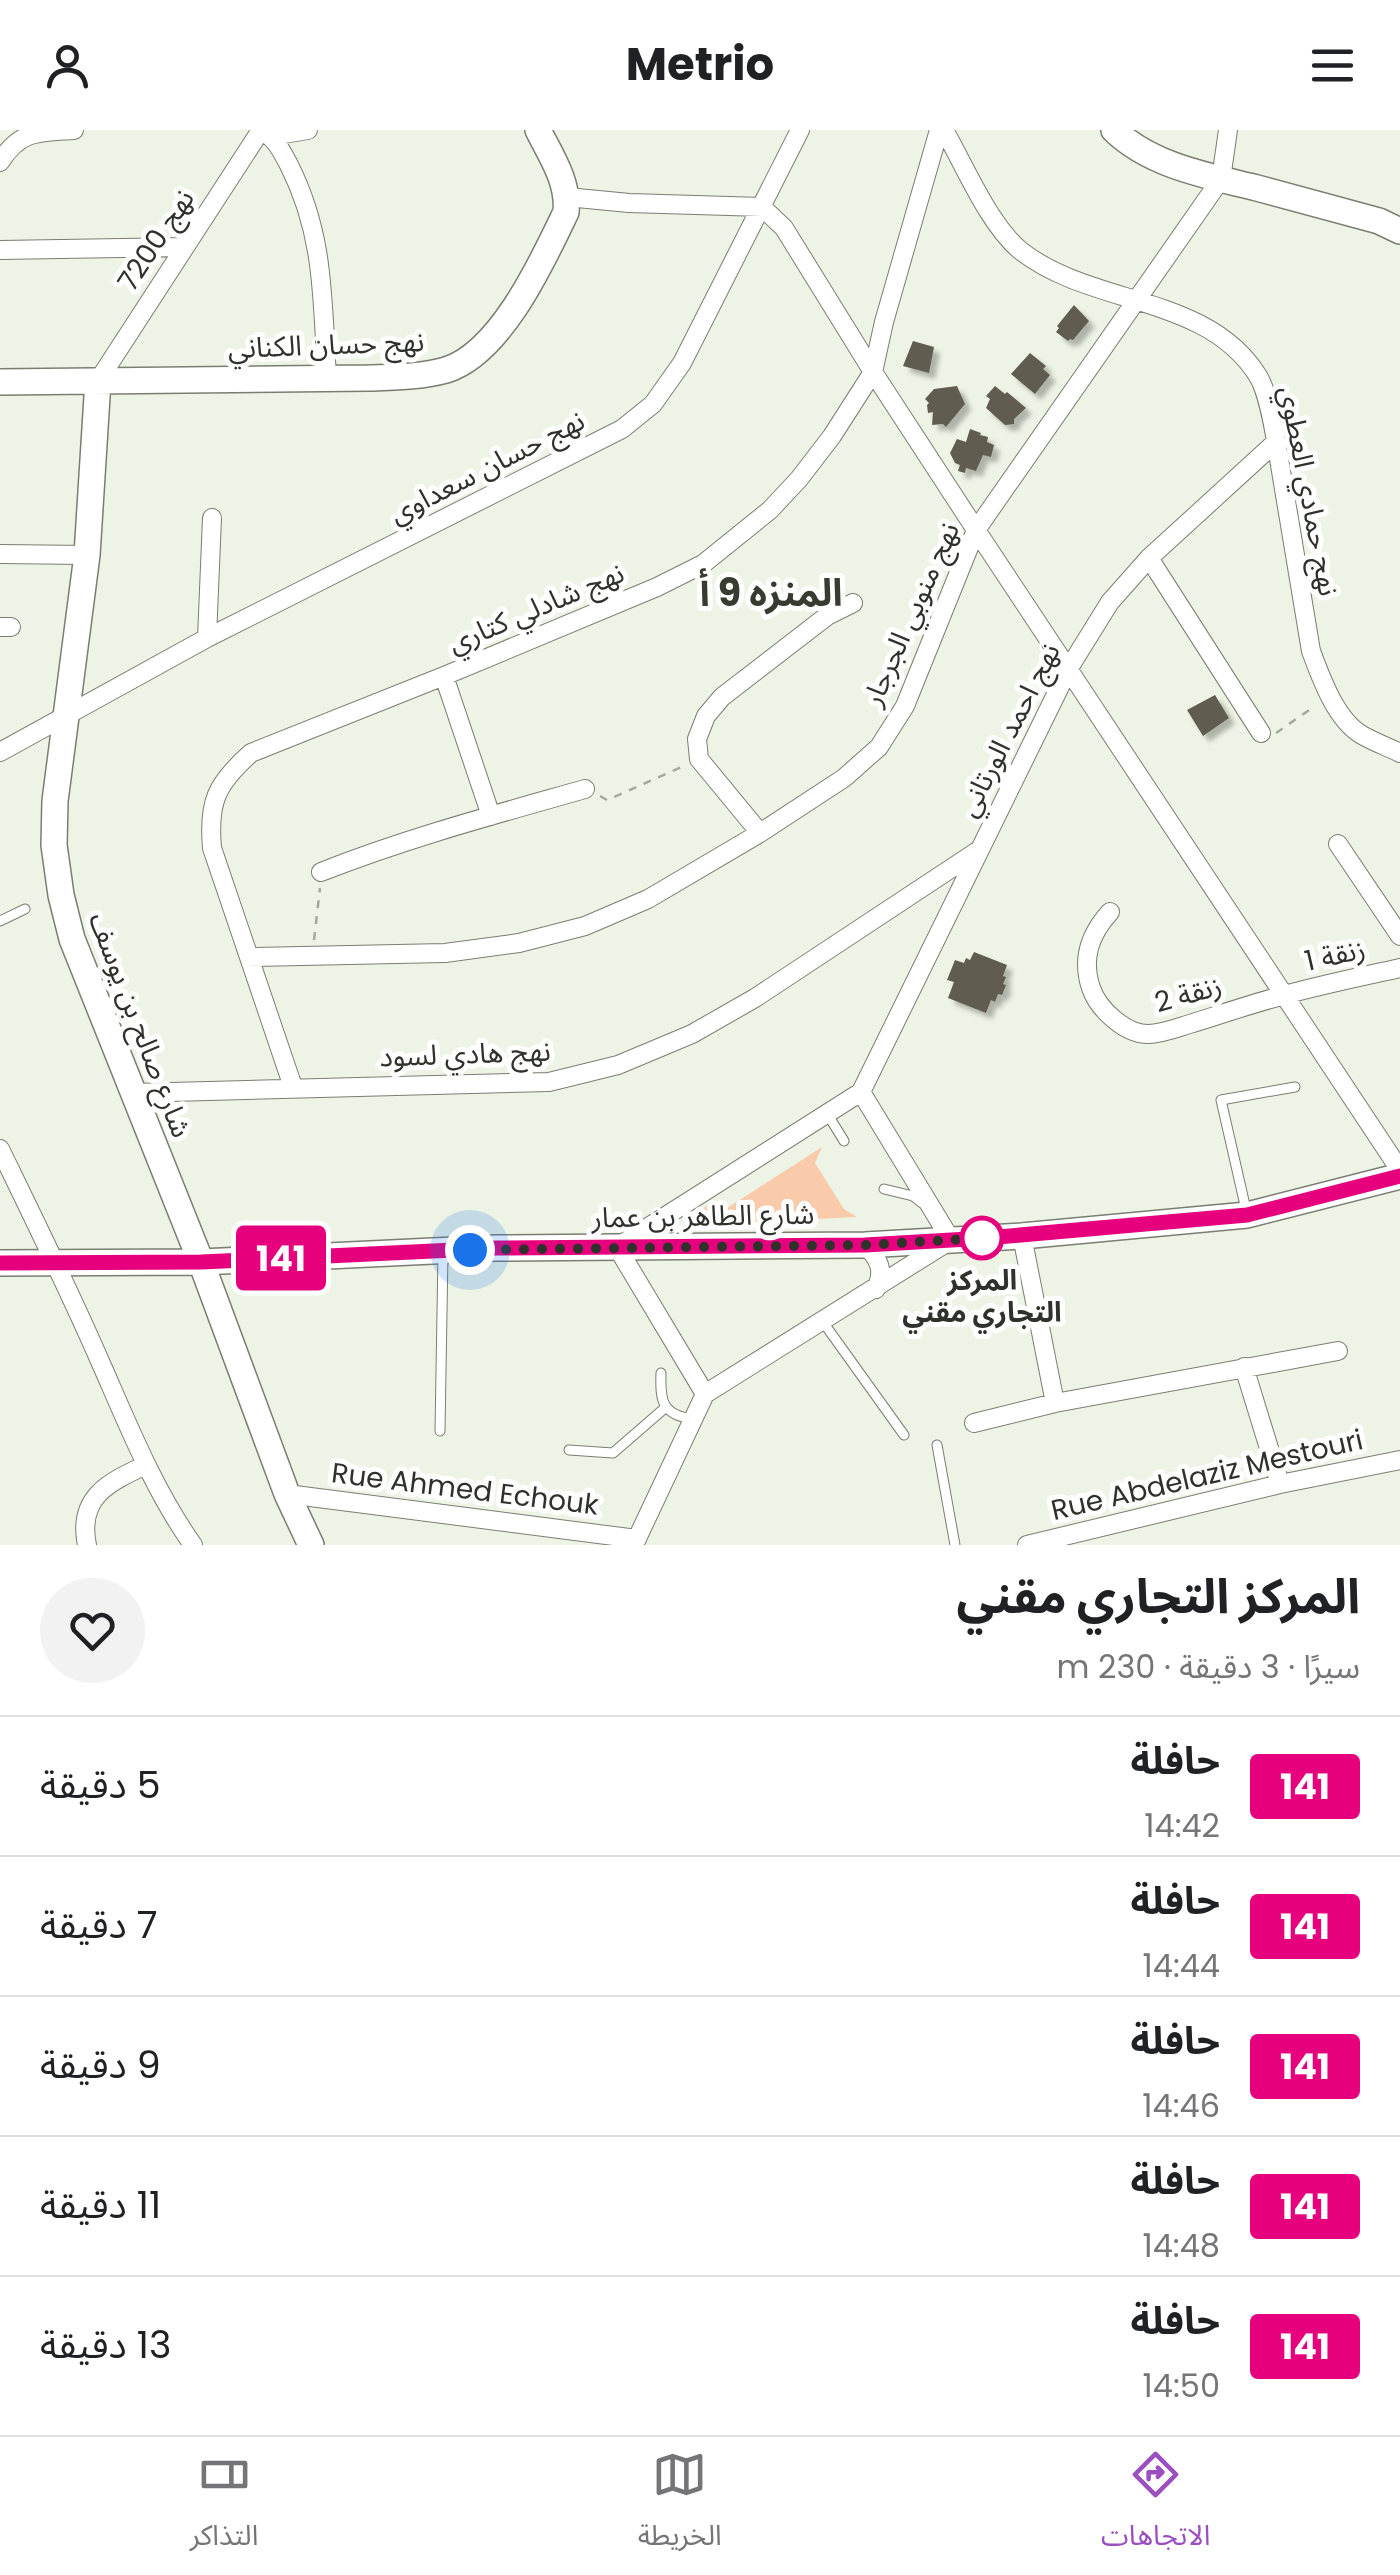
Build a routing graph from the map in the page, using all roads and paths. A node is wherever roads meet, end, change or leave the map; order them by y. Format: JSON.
{"nodes":[{"id":1,"x":74,"y":130,"type":"edge"},
{"id":2,"x":308,"y":130,"type":"edge"},
{"id":3,"x":538,"y":130,"type":"edge"},
{"id":4,"x":800,"y":130,"type":"edge"},
{"id":5,"x":942,"y":130,"type":"edge"},
{"id":6,"x":1114,"y":130,"type":"edge"},
{"id":7,"x":1228,"y":130,"type":"edge"},
{"id":8,"x":264,"y":132,"type":"edge"},
{"id":9,"x":0,"y":162,"type":"edge"},
{"id":10,"x":1221,"y":179,"type":"junction"},
{"id":11,"x":567,"y":197,"type":"junction"},
{"id":12,"x":762,"y":207,"type":"junction"},
{"id":13,"x":1400,"y":231,"type":"edge"},
{"id":14,"x":183,"y":247,"type":"junction"},
{"id":15,"x":0,"y":250,"type":"edge"},
{"id":16,"x":1134,"y":301,"type":"junction"},
{"id":17,"x":873,"y":372,"type":"junction"},
{"id":18,"x":326,"y":377,"type":"junction"},
{"id":19,"x":98,"y":381,"type":"junction"},
{"id":20,"x":0,"y":382,"type":"edge"},
{"id":21,"x":1276,"y":442,"type":"junction"},
{"id":22,"x":212,"y":518,"type":"dead end"},
{"id":23,"x":976,"y":530,"type":"junction"},
{"id":24,"x":0,"y":554,"type":"edge"},
{"id":25,"x":87,"y":555,"type":"junction"},
{"id":26,"x":1149,"y":558,"type":"junction"},
{"id":27,"x":854,"y":604,"type":"dead end"},
{"id":28,"x":207,"y":638,"type":"junction"},
{"id":29,"x":1069,"y":668,"type":"junction"},
{"id":30,"x":444,"y":676,"type":"junction"},
{"id":31,"x":1329,"y":697,"type":"junction"},
{"id":32,"x":66,"y":716,"type":"junction"},
{"id":33,"x":1261,"y":733,"type":"joint"},
{"id":34,"x":0,"y":752,"type":"edge"},
{"id":35,"x":1400,"y":753,"type":"edge"},
{"id":36,"x":699,"y":759,"type":"junction"},
{"id":37,"x":585,"y":789,"type":"joint"},
{"id":38,"x":490,"y":816,"type":"junction"},
{"id":39,"x":760,"y":833,"type":"junction"},
{"id":40,"x":1338,"y":844,"type":"dead end"},
{"id":41,"x":979,"y":850,"type":"junction"},
{"id":42,"x":322,"y":872,"type":"joint"},
{"id":43,"x":26,"y":908,"type":"dead end"},
{"id":44,"x":1110,"y":912,"type":"dead end"},
{"id":45,"x":0,"y":921,"type":"edge"},
{"id":46,"x":1400,"y":936,"type":"edge"},
{"id":47,"x":312,"y":956,"type":"junction"},
{"id":48,"x":249,"y":957,"type":"junction"},
{"id":49,"x":1400,"y":968,"type":"edge"},
{"id":50,"x":1282,"y":995,"type":"junction"},
{"id":51,"x":1295,"y":1086,"type":"dead end"},
{"id":52,"x":293,"y":1087,"type":"junction"},
{"id":53,"x":861,"y":1092,"type":"junction"},
{"id":54,"x":132,"y":1093,"type":"junction"},
{"id":55,"x":828,"y":1116,"type":"junction"},
{"id":56,"x":844,"y":1141,"type":"dead end"},
{"id":57,"x":0,"y":1149,"type":"edge"},
{"id":58,"x":1400,"y":1173,"type":"edge"},
{"id":59,"x":884,"y":1189,"type":"dead end"},
{"id":60,"x":932,"y":1211,"type":"junction"},
{"id":61,"x":1247,"y":1215,"type":"junction"},
{"id":62,"x":1022,"y":1236,"type":"junction"},
{"id":63,"x":951,"y":1240,"type":"junction"},
{"id":64,"x":865,"y":1245,"type":"junction"},
{"id":65,"x":617,"y":1247,"type":"junction"},
{"id":66,"x":444,"y":1251,"type":"junction"},
{"id":67,"x":56,"y":1262,"type":"junction"},
{"id":68,"x":201,"y":1262,"type":"junction"},
{"id":69,"x":0,"y":1263,"type":"edge"},
{"id":70,"x":876,"y":1289,"type":"junction"},
{"id":71,"x":823,"y":1322,"type":"junction"},
{"id":72,"x":1338,"y":1351,"type":"dead end"},
{"id":73,"x":1244,"y":1367,"type":"junction"},
{"id":74,"x":661,"y":1372,"type":"dead end"},
{"id":75,"x":705,"y":1394,"type":"junction"},
{"id":76,"x":1055,"y":1403,"type":"junction"},
{"id":77,"x":666,"y":1408,"type":"junction"},
{"id":78,"x":693,"y":1420,"type":"junction"},
{"id":79,"x":974,"y":1422,"type":"dead end"},
{"id":80,"x":440,"y":1431,"type":"dead end"},
{"id":81,"x":904,"y":1435,"type":"dead end"},
{"id":82,"x":937,"y":1445,"type":"dead end"},
{"id":83,"x":569,"y":1450,"type":"dead end"},
{"id":84,"x":1400,"y":1460,"type":"edge"},
{"id":85,"x":146,"y":1465,"type":"junction"},
{"id":86,"x":1280,"y":1484,"type":"junction"},
{"id":87,"x":287,"y":1494,"type":"junction"},
{"id":88,"x":635,"y":1542,"type":"edge"},
{"id":89,"x":87,"y":1545,"type":"edge"},
{"id":90,"x":193,"y":1545,"type":"edge"},
{"id":91,"x":311,"y":1545,"type":"edge"},
{"id":92,"x":955,"y":1545,"type":"edge"},
{"id":93,"x":1027,"y":1545,"type":"edge"}],
"edges":[{"from":1,"to":9,"type":"street"},
{"from":2,"to":8,"type":"street"},
{"from":3,"to":11,"type":"street"},
{"from":4,"to":12,"type":"street","name":"نهج حسان سعداوي"},
{"from":5,"to":16,"type":"street","name":"نهج حمادي العطوي"},
{"from":5,"to":17,"type":"street","name":"نهج شادلي كتاري"},
{"from":6,"to":10,"type":"street"},
{"from":7,"to":10,"type":"street","name":"نهج منوبي الجرجار"},
{"from":8,"to":14,"type":"street","name":"نهج 7200"},
{"from":8,"to":18,"type":"street"},
{"from":10,"to":13,"type":"street"},
{"from":10,"to":16,"type":"street","name":"نهج منوبي الجرجار"},
{"from":11,"to":12,"type":"street"},
{"from":11,"to":18,"type":"street","name":"نهج حسان الكناني"},
{"from":12,"to":17,"type":"street"},
{"from":12,"to":28,"type":"street","name":"نهج حسان سعداوي"},
{"from":14,"to":15,"type":"street"},
{"from":14,"to":19,"type":"street","name":"نهج 7200"},
{"from":16,"to":21,"type":"street","name":"نهج حمادي العطوي"},
{"from":16,"to":23,"type":"street","name":"نهج منوبي الجرجار"},
{"from":17,"to":23,"type":"street"},
{"from":17,"to":30,"type":"street","name":"نهج شادلي كتاري"},
{"from":18,"to":19,"type":"street","name":"نهج حسان الكناني"},
{"from":19,"to":20,"type":"street","name":"نهج حسان الكناني"},
{"from":19,"to":25,"type":"street","name":"شارع صالح بن يوسف"},
{"from":21,"to":26,"type":"street","name":"نهج احمد الورتاني"},
{"from":21,"to":31,"type":"street","name":"نهج حمادي العطوي"},
{"from":22,"to":28,"type":"street"},
{"from":23,"to":29,"type":"street"},
{"from":23,"to":39,"type":"street","name":"نهج منوبي الجرجار"},
{"from":24,"to":25,"type":"street"},
{"from":25,"to":32,"type":"street","name":"شارع صالح بن يوسف"},
{"from":26,"to":29,"type":"street","name":"نهج احمد الورتاني"},
{"from":26,"to":33,"type":"street"},
{"from":27,"to":36,"type":"street"},
{"from":28,"to":32,"type":"street","name":"نهج حسان سعداوي"},
{"from":29,"to":41,"type":"street","name":"نهج احمد الورتاني"},
{"from":29,"to":50,"type":"street"},
{"from":30,"to":38,"type":"street"},
{"from":30,"to":48,"type":"street","name":"نهج شادلي كتاري"},
{"from":31,"to":33,"type":"path"},
{"from":31,"to":35,"type":"street","name":"نهج حمادي العطوي"},
{"from":32,"to":34,"type":"street","name":"نهج حسان سعداوي"},
{"from":32,"to":54,"type":"street","name":"شارع صالح بن يوسف"},
{"from":36,"to":37,"type":"path"},
{"from":36,"to":39,"type":"street"},
{"from":37,"to":38,"type":"street"},
{"from":38,"to":42,"type":"street"},
{"from":39,"to":47,"type":"street","name":"نهج منوبي الجرجار"},
{"from":40,"to":46,"type":"street"},
{"from":41,"to":52,"type":"street","name":"نهج هادي لسود"},
{"from":41,"to":53,"type":"street","name":"نهج احمد الورتاني"},
{"from":42,"to":47,"type":"path"},
{"from":43,"to":45,"type":"lane"},
{"from":44,"to":50,"type":"street","name":"زنقة 2"},
{"from":47,"to":48,"type":"street","name":"نهج منوبي الجرجار"},
{"from":48,"to":52,"type":"street","name":"نهج شادلي كتاري"},
{"from":49,"to":50,"type":"street","name":"زنقة 1"},
{"from":50,"to":58,"type":"street"},
{"from":51,"to":61,"type":"lane"},
{"from":52,"to":54,"type":"street","name":"نهج هادي لسود"},
{"from":53,"to":55,"type":"street"},
{"from":53,"to":60,"type":"street"},
{"from":54,"to":68,"type":"street","name":"شارع صالح بن يوسف"},
{"from":55,"to":56,"type":"lane"},
{"from":55,"to":65,"type":"street"},
{"from":57,"to":67,"type":"street"},
{"from":58,"to":61,"type":"street","name":"شارع الطاهر بن عمار"},
{"from":59,"to":60,"type":"lane"},
{"from":60,"to":63,"type":"street"},
{"from":61,"to":62,"type":"street","name":"شارع الطاهر بن عمار"},
{"from":62,"to":63,"type":"street","name":"شارع الطاهر بن عمار"},
{"from":62,"to":76,"type":"street"},
{"from":63,"to":64,"type":"street","name":"شارع الطاهر بن عمار"},
{"from":63,"to":70,"type":"street"},
{"from":64,"to":65,"type":"street","name":"شارع الطاهر بن عمار"},
{"from":64,"to":70,"type":"street"},
{"from":65,"to":66,"type":"street","name":"شارع الطاهر بن عمار"},
{"from":65,"to":75,"type":"street"},
{"from":66,"to":68,"type":"street","name":"شارع الطاهر بن عمار"},
{"from":66,"to":80,"type":"lane"},
{"from":67,"to":68,"type":"street","name":"شارع الطاهر بن عمار"},
{"from":67,"to":69,"type":"street","name":"شارع الطاهر بن عمار"},
{"from":67,"to":85,"type":"street"},
{"from":68,"to":87,"type":"street","name":"شارع صالح بن يوسف"},
{"from":70,"to":71,"type":"street"},
{"from":71,"to":75,"type":"street"},
{"from":71,"to":81,"type":"lane"},
{"from":72,"to":73,"type":"street"},
{"from":73,"to":76,"type":"street"},
{"from":73,"to":86,"type":"street"},
{"from":74,"to":77,"type":"lane"},
{"from":75,"to":78,"type":"street"},
{"from":76,"to":79,"type":"street"},
{"from":77,"to":78,"type":"lane"},
{"from":77,"to":83,"type":"lane"},
{"from":78,"to":88,"type":"street"},
{"from":82,"to":92,"type":"lane"},
{"from":84,"to":86,"type":"street","name":"Rue Abdelaziz Mestouri"},
{"from":85,"to":89,"type":"street"},
{"from":85,"to":90,"type":"street"},
{"from":86,"to":93,"type":"street","name":"Rue Abdelaziz Mestouri"},
{"from":87,"to":88,"type":"street","name":"Rue Ahmed Echouk"},
{"from":87,"to":91,"type":"street","name":"شارع صالح بن يوسف"}]}
